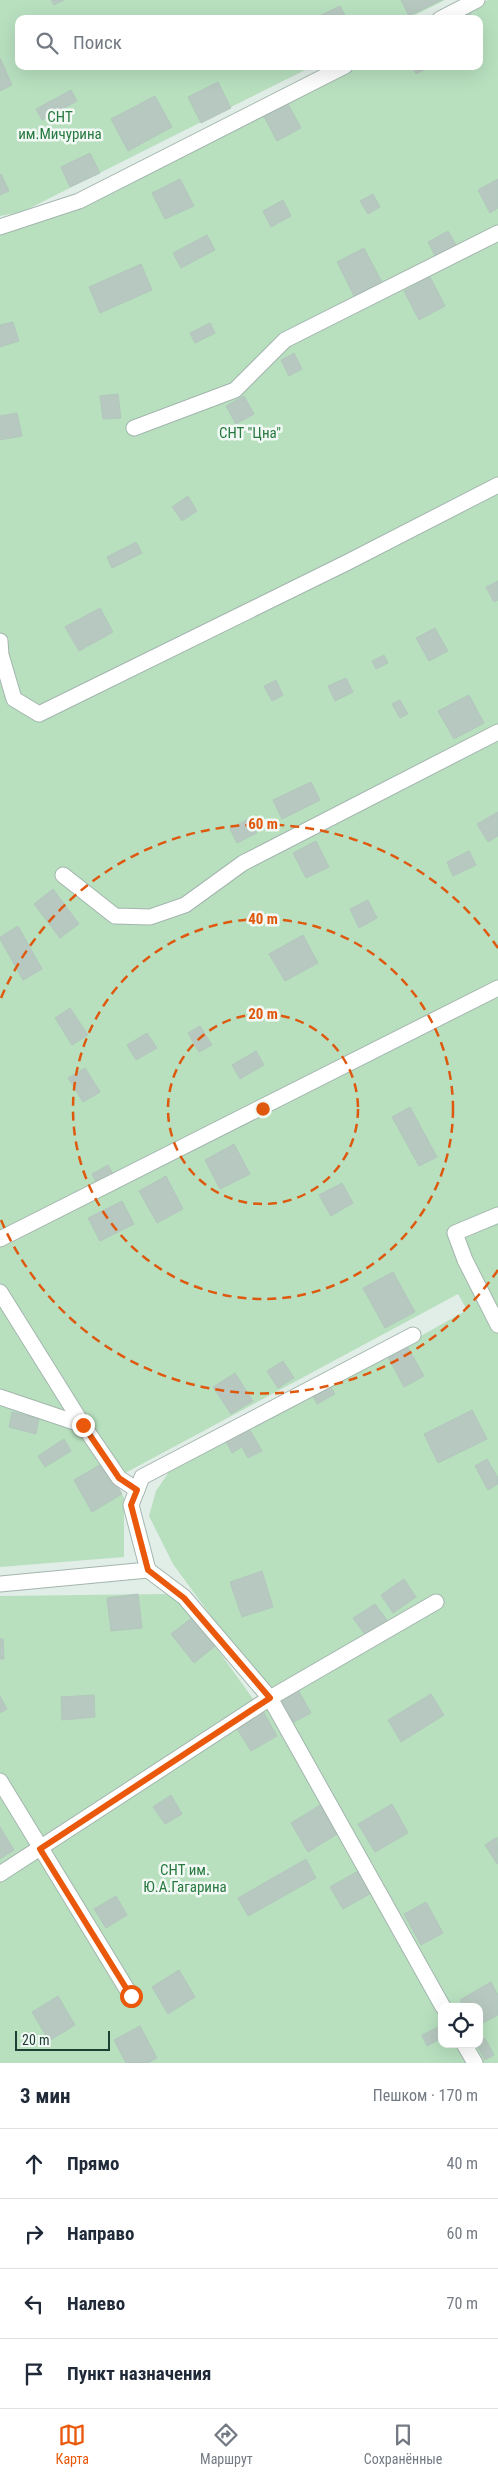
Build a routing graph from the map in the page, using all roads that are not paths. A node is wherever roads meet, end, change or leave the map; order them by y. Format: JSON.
{"nodes":[{"id":1,"x":477,"y":0,"type":"edge"},
{"id":2,"x":448,"y":15,"type":"edge"},
{"id":3,"x":338,"y":70,"type":"edge"},
{"id":4,"x":0,"y":227,"type":"edge"},
{"id":5,"x":498,"y":233,"type":"edge"},
{"id":6,"x":134,"y":428,"type":"dead end"},
{"id":7,"x":498,"y":485,"type":"edge"},
{"id":8,"x":0,"y":641,"type":"edge"},
{"id":9,"x":498,"y":732,"type":"edge"},
{"id":10,"x":63,"y":875,"type":"dead end"},
{"id":11,"x":498,"y":988,"type":"edge"},
{"id":12,"x":498,"y":1214,"type":"edge"},
{"id":13,"x":0,"y":1240,"type":"edge"},
{"id":14,"x":0,"y":1292,"type":"edge"},
{"id":15,"x":498,"y":1325,"type":"edge"},
{"id":16,"x":412,"y":1335,"type":"dead end"},
{"id":17,"x":0,"y":1397,"type":"edge"},
{"id":18,"x":83,"y":1425,"type":"junction"},
{"id":19,"x":137,"y":1490,"type":"junction"},
{"id":20,"x":148,"y":1570,"type":"junction"},
{"id":21,"x":0,"y":1584,"type":"edge"},
{"id":22,"x":436,"y":1602,"type":"dead end"},
{"id":23,"x":270,"y":1698,"type":"junction"},
{"id":24,"x":0,"y":1781,"type":"edge"},
{"id":25,"x":40,"y":1849,"type":"junction"},
{"id":26,"x":0,"y":1874,"type":"edge"},
{"id":27,"x":131,"y":1996,"type":"dead end"},
{"id":28,"x":441,"y":2003,"type":"edge"},
{"id":29,"x":466,"y":2048,"type":"edge"},
{"id":30,"x":475,"y":2063,"type":"edge"}],
"edges":[{"from":1,"to":2,"type":"lane"},
{"from":3,"to":4,"type":"lane"},
{"from":5,"to":6,"type":"lane"},
{"from":7,"to":8,"type":"lane"},
{"from":9,"to":10,"type":"lane"},
{"from":11,"to":13,"type":"lane"},
{"from":12,"to":15,"type":"lane"},
{"from":14,"to":18,"type":"lane"},
{"from":16,"to":19,"type":"lane"},
{"from":17,"to":18,"type":"lane"},
{"from":18,"to":19,"type":"lane"},
{"from":19,"to":20,"type":"lane"},
{"from":20,"to":21,"type":"lane"},
{"from":20,"to":23,"type":"lane"},
{"from":22,"to":23,"type":"lane"},
{"from":23,"to":25,"type":"lane"},
{"from":23,"to":28,"type":"lane"},
{"from":24,"to":25,"type":"lane"},
{"from":25,"to":26,"type":"lane"},
{"from":25,"to":27,"type":"lane"},
{"from":29,"to":30,"type":"lane"}]}
